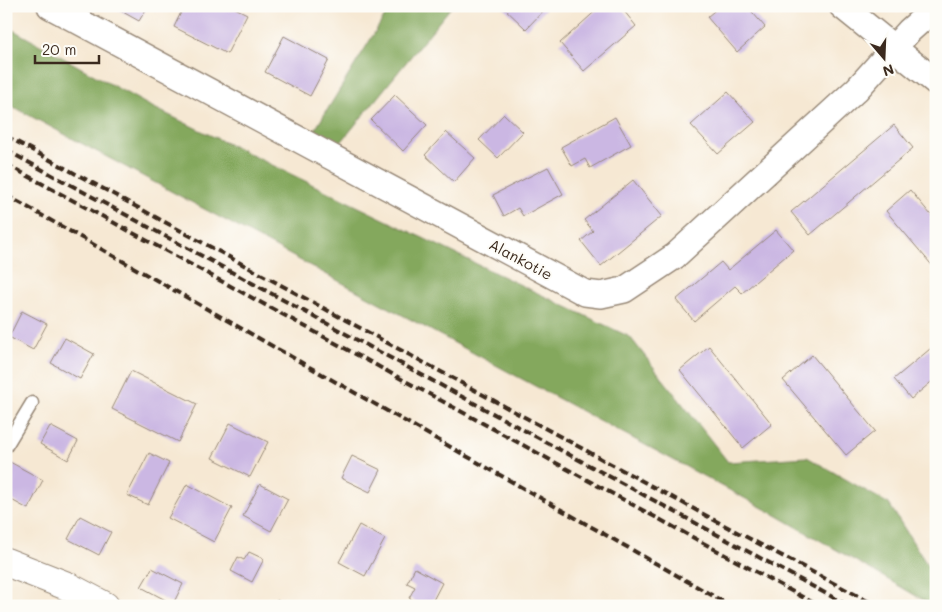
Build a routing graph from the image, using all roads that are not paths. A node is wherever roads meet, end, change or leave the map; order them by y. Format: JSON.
{"nodes":[{"id":1,"x":50,"y":6,"type":"edge"},
{"id":2,"x":842,"y":6,"type":"edge"},
{"id":3,"x":936,"y":7,"type":"edge"},
{"id":4,"x":893,"y":48,"type":"junction"},
{"id":5,"x":936,"y":82,"type":"edge"},
{"id":6,"x":32,"y":403,"type":"dead end"},
{"id":7,"x":6,"y":446,"type":"edge"},
{"id":8,"x":6,"y":562,"type":"edge"},
{"id":9,"x":105,"y":606,"type":"edge"}],
"edges":[{"from":1,"to":4,"type":"street","name":"Alankotie"},
{"from":2,"to":4,"type":"street"},
{"from":3,"to":4,"type":"street","name":"Alankotie"},
{"from":4,"to":5,"type":"street"},
{"from":6,"to":7,"type":"lane"},
{"from":8,"to":9,"type":"street"}]}
